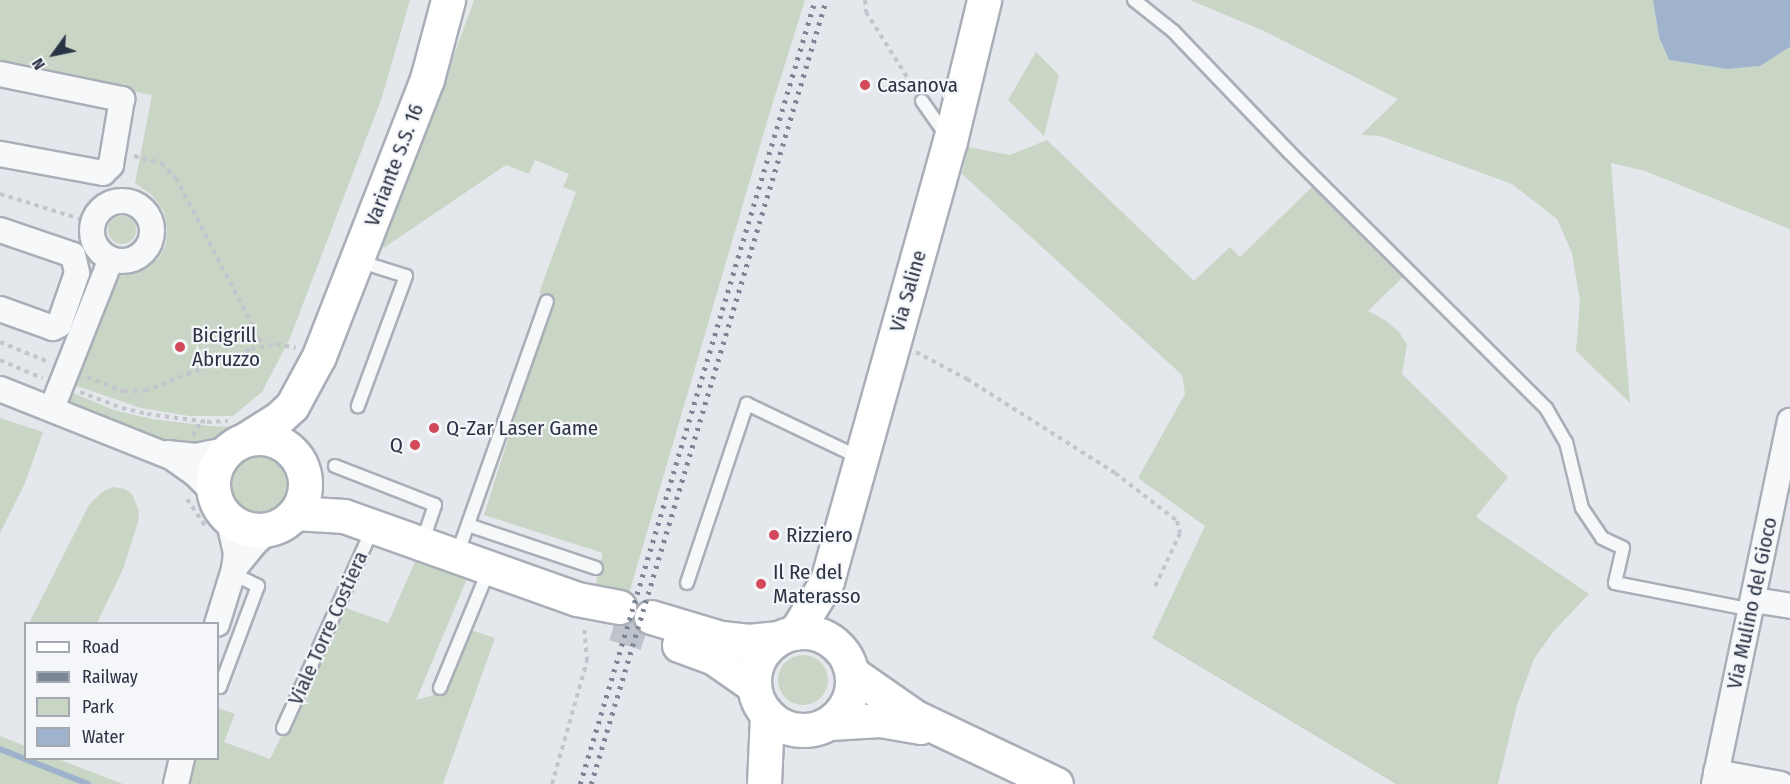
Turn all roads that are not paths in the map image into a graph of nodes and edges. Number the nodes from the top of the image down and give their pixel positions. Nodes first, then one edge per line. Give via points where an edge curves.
1 (448, 0) edge
2 (984, 0) edge
3 (1134, 0) edge
4 (0, 74) edge
5 (922, 101) road end
6 (950, 141) junction
7 (0, 154) edge
8 (0, 230) edge
9 (111, 259) junction
10 (358, 261) junction
11 (547, 301) dead end
12 (0, 309) edge
13 (331, 327) junction
14 (0, 389) edge
15 (358, 406) dead end
16 (52, 408) junction
17 (1790, 421) edge
18 (236, 436) junction
19 (1787, 447) edge
20 (159, 452) junction
21 (861, 458) junction
22 (335, 466) dead end
23 (304, 474) junction
24 (209, 510) junction
25 (283, 521) junction
26 (359, 522) junction
27 (468, 525) junction
28 (422, 544) junction
29 (457, 556) junction
30 (489, 568) junction
31 (596, 568) dead end
32 (234, 572) junction
33 (827, 581) junction
34 (687, 583) dead end
35 (1753, 605) junction
36 (1790, 606) edge
37 (617, 616) tunnel mouth
38 (218, 622) edge
39 (787, 635) junction
40 (846, 661) junction
41 (219, 686) edge
42 (440, 688) dead end
43 (761, 700) junction
44 (821, 726) junction
45 (283, 728) dead end
46 (947, 735) junction
47 (182, 760) edge
48 (1715, 778) edge
49 (176, 784) edge
50 (764, 784) edge
51 (774, 784) edge
52 (1056, 784) edge
53 (1781, 784) edge

1 - 10 street, Variante S.S. 16 via 427,79
2 - 6 street, Via Saline
3 - 35 lane via 1173,32 1546,408 1566,442 1582,508 1602,538 1623,548 1615,583
4 - 7 street via 122,99 111,165 104,173
5 - 6 lane
6 - 21 street, Via Saline
8 - 12 street via 73,255 77,273 59,326 53,328
9 - 9 street via 131,260 147,250 152,241 152,222 140,206 122,200 103,207 93,223 95,245
9 - 16 street
10 - 13 street, Variante S.S. 16
10 - 15 lane via 406,276
11 - 27 lane
13 - 18 street, Variante S.S. 16 via 292,406 278,419
13 - 23 street, Variante S.S. 16 via 303,430
14 - 16 street
16 - 20 street
17 - 19 street, Via Mulino del Gioco
18 - 20 street via 196,456
18 - 23 street via 281,444 297,457
18 - 24 street via 215,469
19 - 35 street, Via Mulino del Gioco
20 - 24 street via 194,473
21 - 33 street, Via Saline
21 - 34 lane via 747,404
22 - 28 lane via 435,504
23 - 25 street via 304,496
23 - 26 street, Viale Torre Costiera via 318,497
24 - 25 street via 255,530
24 - 32 street via 236,553
25 - 26 street, Viale Torre Costiera
25 - 32 street via 255,543
26 - 28 street, Viale Torre Costiera
26 - 45 lane, Viale Torre Costiera
27 - 29 lane
27 - 31 lane
28 - 29 street, Viale Torre Costiera
29 - 30 street, Viale Torre Costiera
30 - 37 street, Viale Torre Costiera
30 - 42 lane
32 - 38 street
32 - 41 lane via 258,586
33 - 39 street, Via Saline
33 - 40 street, Via Saline
35 - 36 street
35 - 48 street, Via Mulino del Gioco
39 - 40 street via 820,635
39 - 43 street via 768,647 760,658
39 - 43 street via 749,641 648,626 714,658
40 - 44 street via 849,701
40 - 46 street via 901,709
43 - 44 street via 780,724 795,730
43 - 50 street
44 - 46 street via 880,720
44 - 51 street via 794,750
46 - 52 street
47 - 49 street
48 - 53 street

